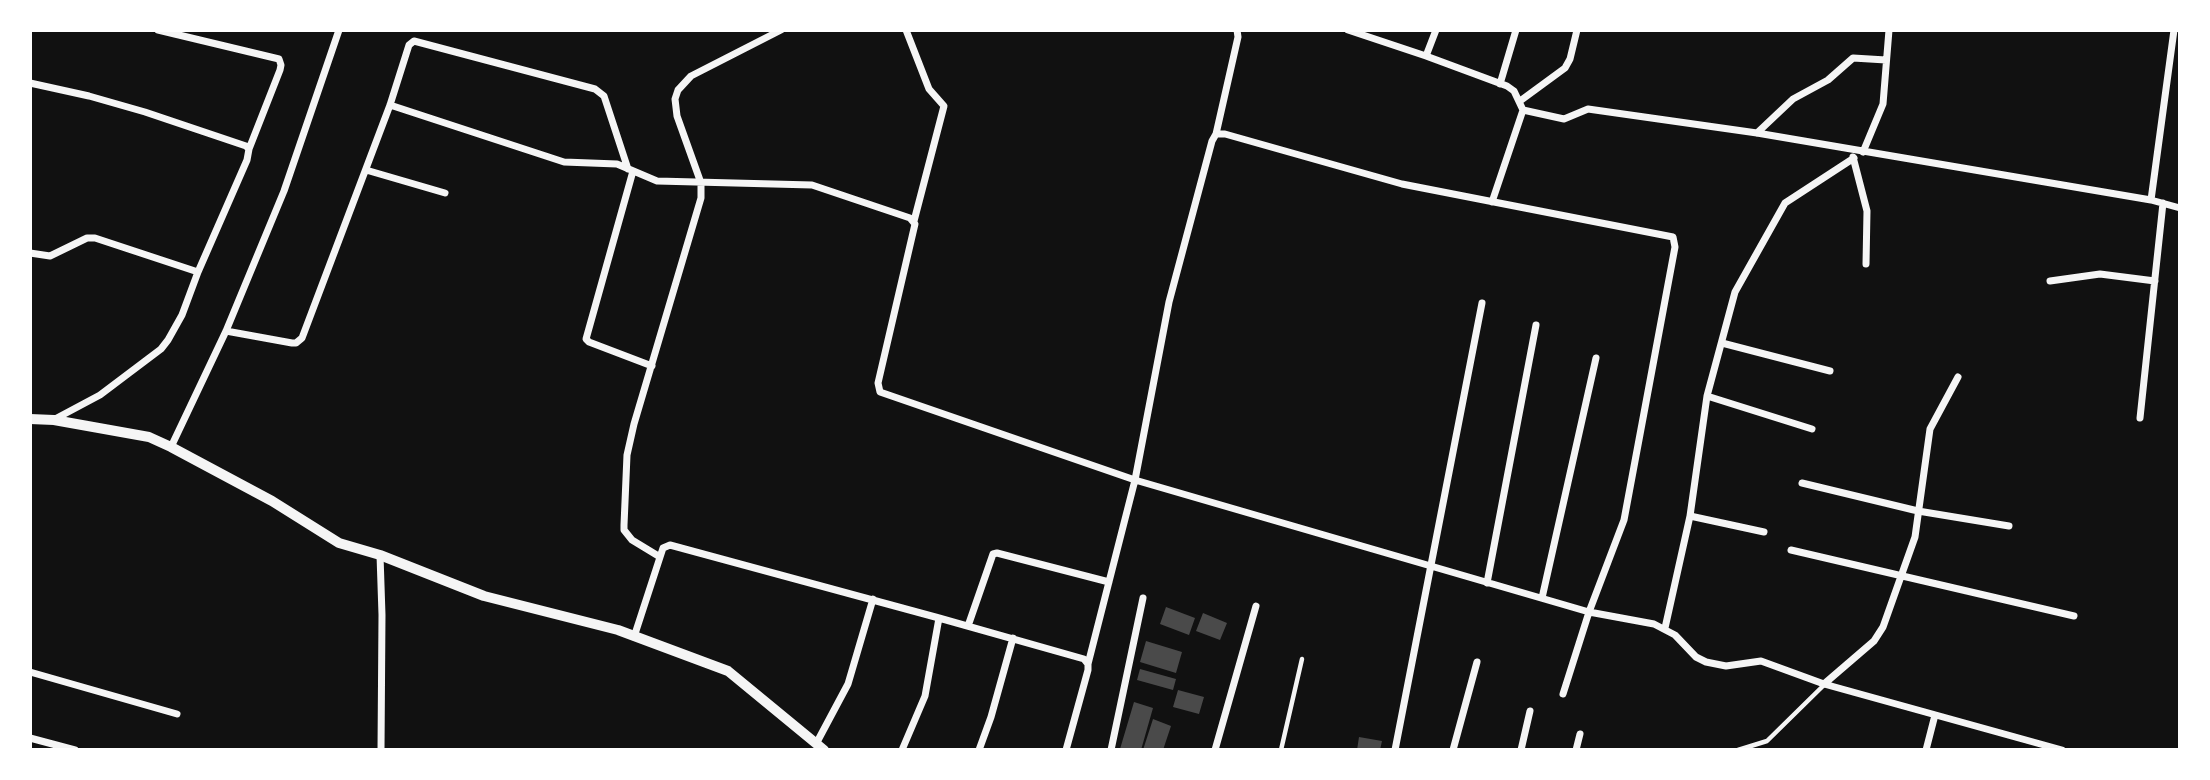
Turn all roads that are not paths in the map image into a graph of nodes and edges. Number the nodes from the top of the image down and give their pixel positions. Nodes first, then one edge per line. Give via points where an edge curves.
1 (158, 30) edge
2 (339, 30) edge
3 (781, 30) edge
4 (906, 30) edge
5 (1237, 30) edge
6 (1348, 30) edge
7 (1436, 30) edge
8 (1516, 30) edge
9 (1577, 30) edge
10 (1889, 30) edge
11 (2174, 30) edge
12 (1426, 56) junction
13 (1886, 60) junction
14 (30, 83) edge
15 (1500, 83) junction
16 (1520, 101) junction
17 (390, 106) junction
18 (1523, 110) junction
19 (1757, 133) junction
20 (1216, 134) junction
21 (248, 149) junction
22 (1851, 149) junction
23 (1863, 152) junction
24 (1854, 158) junction
25 (366, 170) junction
26 (630, 170) junction
27 (701, 183) junction
28 (445, 193) dead end
29 (2151, 200) junction
30 (1492, 202) junction
31 (2163, 203) junction
32 (2180, 208) edge
33 (914, 221) junction
34 (30, 253) edge
35 (1866, 264) dead end
36 (198, 272) junction
37 (2050, 281) dead end
38 (2155, 281) junction
39 (1482, 303) dead end
40 (1536, 325) dead end
41 (226, 331) junction
42 (1722, 342) junction
43 (1596, 358) dead end
44 (652, 366) junction
45 (1830, 371) dead end
46 (1958, 377) dead end
47 (1707, 396) junction
48 (2140, 418) dead end
49 (30, 419) edge
50 (54, 420) junction
51 (1812, 429) dead end
52 (171, 447) junction
53 (1135, 480) junction
54 (1802, 483) dead end
55 (1918, 511) junction
56 (1690, 516) junction
57 (2009, 526) dead end
58 (1764, 532) dead end
59 (1791, 550) dead end
60 (380, 555) junction
61 (660, 557) junction
62 (1432, 567) junction
63 (1901, 576) junction
64 (1109, 582) junction
65 (1487, 583) junction
66 (1143, 598) dead end
67 (1542, 598) junction
68 (873, 599) junction
69 (1256, 606) dead end
70 (1589, 612) junction
71 (2074, 616) dead end
72 (939, 618) junction
73 (968, 626) junction
74 (1665, 628) junction
75 (634, 636) junction
76 (1013, 638) junction
77 (1302, 659) dead end
78 (1477, 662) dead end
79 (1088, 664) junction
80 (30, 671) edge
81 (1824, 684) junction
82 (1563, 694) dead end
83 (1530, 711) dead end
84 (177, 714) dead end
85 (1935, 715) junction
86 (1580, 734) dead end
87 (30, 738) edge
88 (820, 747) edge
89 (75, 750) edge
90 (382, 750) edge
91 (902, 750) edge
92 (979, 750) edge
93 (1066, 750) edge
94 (1111, 750) edge
95 (1215, 750) edge
96 (1281, 750) edge
97 (1395, 750) edge
98 (1453, 750) edge
99 (1521, 750) edge
100 (1576, 750) edge
101 (1738, 750) edge
102 (1926, 750) edge
103 (2062, 750) edge

1 - 21 street via 279,59 281,70
2 - 41 street via 284,191
3 - 27 street via 691,76 678,90 677,116
4 - 33 street via 929,89 944,106
5 - 20 street
6 - 12 street
7 - 12 street
8 - 15 street
9 - 16 street via 1565,68
10 - 13 street
11 - 29 street
12 - 15 street
13 - 19 street via 1853,58 1828,80 1793,99
13 - 23 street via 1882,108
14 - 21 street via 89,96
15 - 16 street
16 - 18 street
17 - 25 street
17 - 26 street via 564,162 610,163
17 - 26 street via 414,41 591,88 604,96
18 - 19 street via 1566,118 1588,109
18 - 30 street
19 - 22 street
20 - 30 street via 1402,184
20 - 53 street via 1169,302
21 - 36 street
22 - 23 street
22 - 24 street
23 - 29 street
24 - 35 street via 1867,211
24 - 42 street via 1781,208 1738,284
25 - 28 street
25 - 41 street via 300,341
26 - 27 street via 657,181
26 - 44 street via 586,339
27 - 33 street via 812,185
27 - 44 street via 700,203
29 - 31 street
30 - 70 street via 1670,235 1675,242 1624,520
31 - 32 street
31 - 38 street
33 - 53 street via 878,383 880,392
34 - 36 street via 50,256 95,238
36 - 50 street via 182,315 161,349 100,395
37 - 38 street via 2100,274
38 - 48 street
39 - 62 street
40 - 65 street
41 - 52 street
42 - 45 street
42 - 47 street
43 - 67 street
44 - 61 street via 627,455 624,530
46 - 55 street via 1930,429
47 - 51 street
47 - 56 street
49 - 50 street
50 - 52 street via 149,437
52 - 60 street via 340,543
53 - 62 street
53 - 64 street
54 - 55 street
55 - 57 street
55 - 63 street via 1915,537
56 - 58 street
56 - 74 street
59 - 63 street
60 - 75 street via 484,596
60 - 90 street
61 - 68 street via 670,545
61 - 75 street
62 - 65 street
62 - 97 street
63 - 71 street
63 - 81 street via 1880,634
64 - 73 street via 997,552
64 - 79 street
65 - 67 street
66 - 94 street
67 - 70 street
68 - 72 street
68 - 88 street via 848,684
69 - 95 street
70 - 74 street
70 - 82 street
72 - 73 street
72 - 91 street via 925,696
73 - 76 street
74 - 81 street via 1706,662 1727,666 1761,661
75 - 88 street via 728,671
76 - 79 street
76 - 92 street
77 - 96 lane
78 - 98 street
79 - 93 street
80 - 84 street
81 - 85 street
81 - 101 lane via 1767,741
83 - 99 street
85 - 102 street
85 - 103 street
86 - 100 street
87 - 89 street

